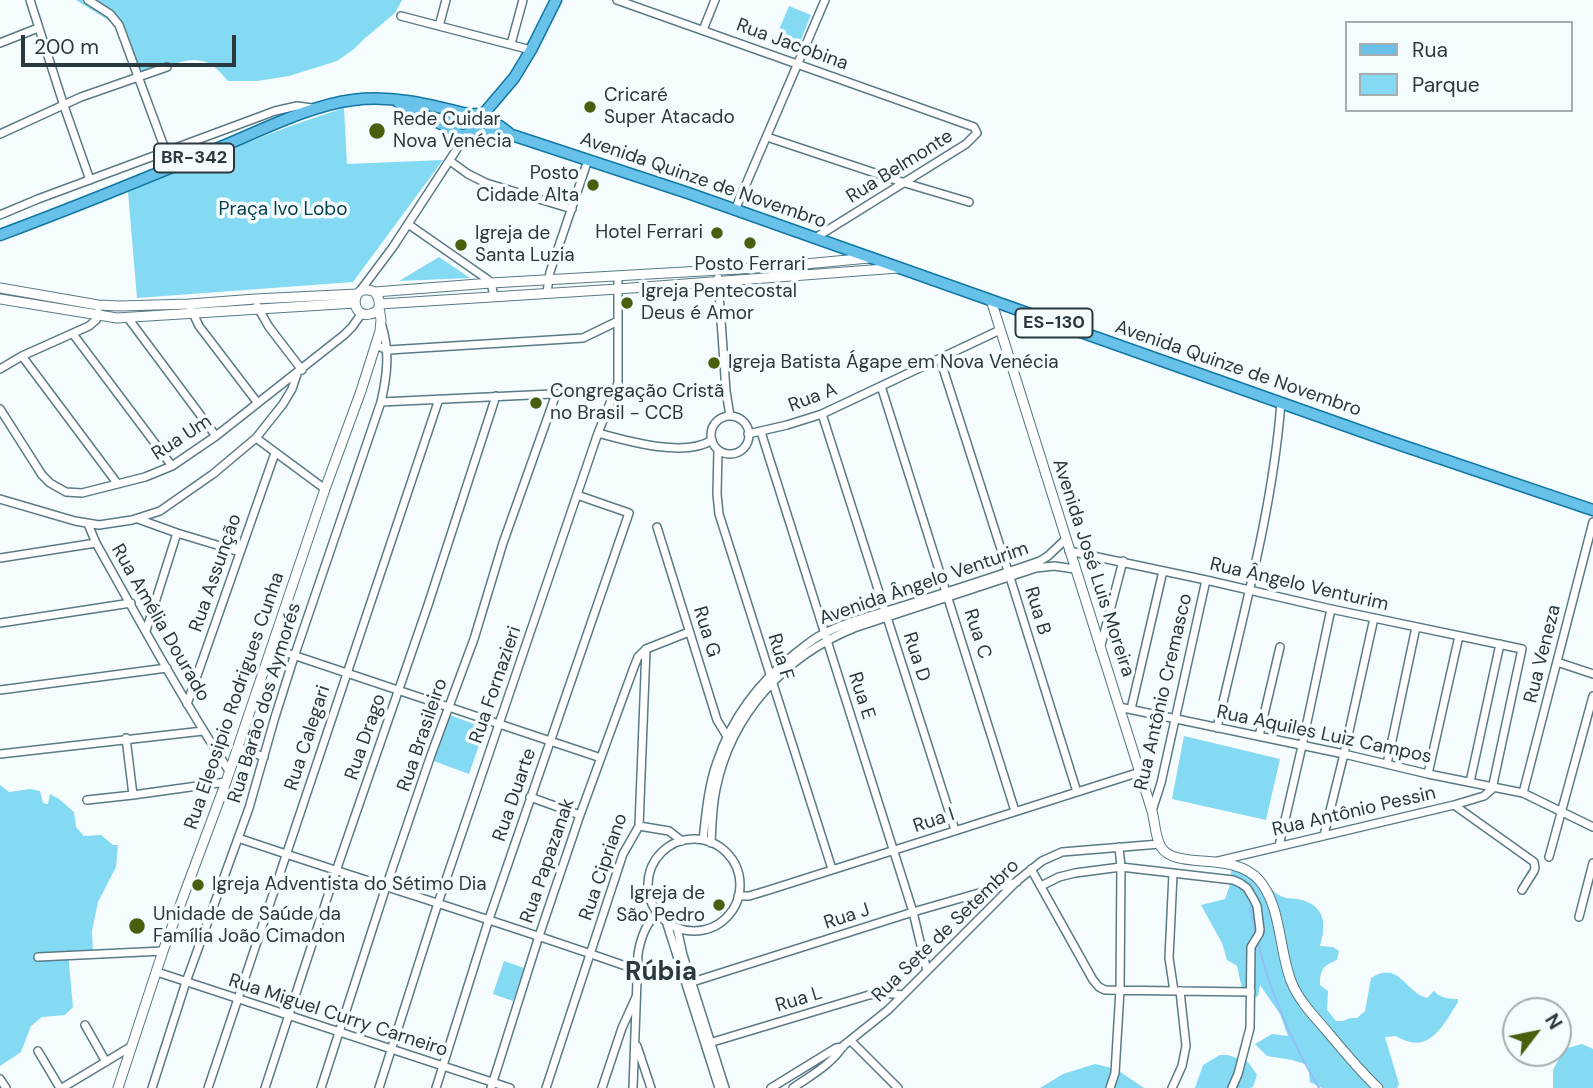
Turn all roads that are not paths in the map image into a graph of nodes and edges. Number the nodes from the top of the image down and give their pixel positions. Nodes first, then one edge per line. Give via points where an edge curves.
1 (88, 0) edge
2 (446, 0) edge
3 (523, 0) edge
4 (556, 0) edge
5 (617, 0) edge
6 (715, 0) edge
7 (825, 0) edge
8 (30, 2) edge
9 (401, 16) dead end
10 (439, 26) junction
11 (38, 28) junction
12 (703, 30) junction
13 (0, 43) edge
14 (511, 44) junction
15 (531, 50) junction
16 (798, 64) junction
17 (167, 67) dead end
18 (138, 78) junction
19 (393, 99) junction
20 (496, 100) junction
21 (64, 106) junction
22 (315, 109) junction
23 (957, 120) joint
24 (467, 123) junction
25 (0, 134) edge
26 (512, 134) junction
27 (767, 137) junction
28 (166, 152) junction
29 (587, 160) junction
30 (450, 161) junction
31 (90, 180) junction
32 (905, 183) junction
33 (969, 202) dead end
34 (572, 209) junction
35 (735, 210) junction
36 (0, 215) edge
37 (408, 224) junction
38 (0, 235) edge
39 (815, 238) junction
40 (869, 258) junction
41 (898, 268) junction
42 (718, 271) junction
43 (376, 272) junction
44 (618, 276) junction
45 (548, 280) junction
46 (718, 281) junction
47 (491, 283) junction
48 (0, 288) edge
49 (618, 289) junction
50 (374, 291) junction
51 (547, 292) junction
52 (357, 296) junction
53 (494, 296) junction
54 (0, 299) edge
55 (255, 299) junction
56 (991, 300) junction
57 (98, 304) junction
58 (379, 305) junction
59 (191, 309) junction
60 (258, 309) junction
61 (365, 314) junction
62 (98, 316) junction
63 (128, 318) junction
64 (618, 321) junction
65 (381, 324) junction
66 (1000, 330) junction
67 (73, 334) junction
68 (375, 345) junction
69 (387, 349) junction
70 (22, 356) junction
71 (940, 359) junction
72 (0, 369) edge
73 (299, 371) junction
74 (280, 385) junction
75 (881, 386) junction
76 (616, 391) junction
77 (289, 394) junction
78 (556, 394) junction
79 (496, 396) junction
80 (439, 398) junction
81 (257, 402) junction
82 (381, 402) junction
83 (1281, 402) junction
84 (0, 409) edge
85 (822, 414) junction
86 (730, 416) junction
87 (761, 432) junction
88 (598, 433) junction
89 (748, 434) junction
90 (216, 436) junction
91 (256, 438) junction
92 (712, 440) junction
93 (718, 450) junction
94 (275, 453) junction
95 (172, 466) junction
96 (117, 483) junction
97 (325, 489) junction
98 (577, 495) junction
99 (0, 499) edge
100 (1591, 506) edge
101 (138, 519) junction
102 (1593, 522) edge
103 (88, 524) junction
104 (657, 527) dead end
105 (177, 533) junction
106 (1066, 539) junction
107 (96, 543) junction
108 (1069, 551) junction
109 (240, 552) junction
110 (0, 558) edge
111 (1123, 561) junction
112 (1075, 569) junction
113 (1163, 570) junction
114 (1009, 574) junction
115 (1206, 580) junction
116 (1249, 590) junction
117 (947, 595) junction
118 (131, 603) junction
119 (1331, 609) junction
120 (886, 614) junction
121 (1374, 618) junction
122 (0, 623) edge
123 (1416, 627) junction
124 (146, 631) junction
125 (689, 632) junction
126 (826, 636) junction
127 (1459, 636) junction
128 (1500, 644) junction
129 (1280, 647) dead end
130 (272, 648) junction
131 (646, 649) junction
132 (1100, 649) junction
133 (294, 657) junction
134 (1557, 662) junction
135 (167, 668) junction
136 (346, 674) junction
137 (1593, 674) edge
138 (771, 679) junction
139 (0, 690) edge
140 (399, 690) junction
141 (1593, 696) edge
142 (187, 704) junction
143 (449, 706) junction
144 (1119, 707) junction
145 (1131, 709) junction
146 (1174, 719) junction
147 (499, 724) junction
148 (1217, 728) junction
149 (203, 731) junction
150 (1259, 736) junction
151 (126, 738) junction
152 (729, 740) junction
153 (550, 741) junction
154 (1303, 746) junction
155 (237, 747) junction
156 (0, 754) edge
157 (1344, 754) junction
158 (264, 757) junction
159 (601, 758) junction
160 (1387, 764) junction
161 (229, 771) junction
162 (1140, 772) junction
163 (1427, 774) junction
164 (226, 782) junction
165 (1470, 782) junction
166 (1493, 786) junction
167 (1077, 792) junction
168 (1523, 793) junction
169 (133, 795) junction
170 (530, 797) junction
171 (87, 800) dead end
172 (1454, 805) junction
173 (1015, 811) junction
174 (1152, 811) junction
175 (1562, 812) junction
176 (580, 815) junction
177 (639, 826) junction
178 (1593, 827) edge
179 (955, 830) junction
180 (1324, 835) junction
181 (238, 838) junction
182 (682, 841) junction
183 (707, 841) junction
184 (1161, 846) junction
185 (1279, 846) junction
186 (1119, 847) junction
187 (893, 851) junction
188 (286, 854) junction
189 (1549, 857) dead end
190 (1218, 861) junction
191 (1593, 863) edge
192 (1121, 867) junction
193 (832, 869) junction
194 (1031, 869) junction
195 (337, 871) junction
196 (1173, 874) junction
197 (1017, 881) junction
198 (1041, 886) junction
199 (386, 887) junction
200 (1522, 890) dead end
201 (738, 896) junction
202 (438, 903) junction
203 (657, 912) junction
204 (913, 912) junction
205 (1579, 917) dead end
206 (489, 919) junction
207 (666, 921) junction
208 (677, 928) junction
209 (539, 936) junction
210 (163, 951) junction
211 (591, 953) junction
212 (38, 957) dead end
213 (638, 970) junction
214 (927, 971) junction
215 (157, 972) junction
216 (186, 982) junction
217 (689, 983) junction
218 (1120, 990) junction
219 (1177, 991) junction
220 (1251, 992) junction
221 (638, 993) junction
222 (903, 995) junction
223 (237, 1000) junction
224 (289, 1016) junction
225 (85, 1025) dead end
226 (340, 1032) junction
227 (851, 1041) junction
228 (636, 1042) junction
229 (708, 1044) junction
230 (132, 1046) junction
231 (843, 1046) junction
232 (391, 1049) junction
233 (38, 1051) dead end
234 (106, 1062) junction
235 (443, 1067) junction
236 (0, 1079) edge
237 (492, 1085) edge
238 (6, 1088) edge
239 (61, 1088) edge
240 (118, 1088) edge
241 (152, 1088) edge
242 (208, 1088) edge
243 (265, 1088) edge
244 (321, 1088) edge
245 (379, 1088) edge
246 (436, 1088) edge
247 (510, 1088) edge
248 (546, 1088) edge
249 (602, 1088) edge
250 (633, 1088) edge
251 (651, 1088) edge
252 (719, 1088) edge
253 (725, 1088) edge
254 (771, 1088) edge
255 (793, 1088) edge
256 (898, 1088) edge
257 (1111, 1088) edge
258 (1172, 1088) edge
259 (1232, 1088) edge
260 (1378, 1088) edge

1 - 18 street via 119,24
2 - 10 street
3 - 14 street
4 - 15 main road
5 - 12 street, Rua Jacobina
6 - 12 street
7 - 16 street
8 - 11 street
9 - 10 street
10 - 14 street
11 - 13 street
11 - 21 street
12 - 16 street, Rua Jacobina
14 - 15 street
15 - 20 main road
16 - 23 street, Rua Jacobina
16 - 27 street
17 - 18 street
18 - 21 street
18 - 28 street
19 - 22 main road, BR-342 via 350,100
19 - 24 main road, BR-342
19 - 24 main road, BR-342 via 424,104
20 - 24 main road
20 - 26 main road via 500,119
21 - 25 street
21 - 31 street
22 - 28 street via 297,106 275,111
22 - 38 main road, BR-342
23 - 32 street, Rua Belmonte via 974,127 976,136
24 - 26 main road, ES-130
24 - 30 street
26 - 29 main road, Avenida Quinze de Novembro / ES-130
27 - 32 street
27 - 35 street
28 - 31 street
29 - 34 street
29 - 35 main road, Avenida Quinze de Novembro / ES-130
30 - 34 street via 486,183
30 - 37 street
31 - 36 street
32 - 33 street
32 - 39 street, Rua Belmonte
34 - 45 street
35 - 39 main road, Avenida Quinze de Novembro / ES-130
37 - 43 street
37 - 47 street
39 - 40 main road, Avenida Quinze de Novembro / ES-130
40 - 41 main road, Avenida Quinze de Novembro / ES-130
40 - 42 street
41 - 46 street
41 - 56 main road, Avenida Quinze de Novembro / ES-130
42 - 44 street
42 - 46 street
43 - 50 street
43 - 52 street
44 - 45 street
44 - 49 street, Rua Fornazieri
45 - 47 street
45 - 51 street
46 - 49 street
46 - 86 street
47 - 50 street
47 - 53 street
48 - 57 street
49 - 51 street
49 - 64 street, Rua Fornazieri
50 - 52 street via 368,289
50 - 58 street
51 - 53 street
52 - 55 street
52 - 60 street
52 - 61 street via 358,310
53 - 58 street
54 - 62 street
55 - 59 street
55 - 60 street
56 - 66 street, Avenida José Luis Moreira
56 - 83 main road, Avenida Quinze de Novembro / ES-130
57 - 59 street
57 - 62 street
58 - 61 street
58 - 65 street
59 - 60 street
59 - 63 street
59 - 81 street
60 - 73 street
61 - 65 street
61 - 73 street, Rua Um
62 - 63 street
62 - 67 street
63 - 90 street
64 - 69 street via 583,338
64 - 76 street, Rua Fornazieri
65 - 68 street, Rua Eleosipio Rodrigues Cunha
65 - 69 street, Rua Barão dos Aymorés
66 - 71 street, Rua A
66 - 106 street, Avenida José Luis Moreira
67 - 70 street
67 - 95 street
68 - 69 street
68 - 97 street, Rua Eleosipio Rodrigues Cunha
69 - 82 street, Rua Barão dos Aymorés
70 - 72 street
70 - 96 street
71 - 75 street, Rua A
71 - 114 street, Rua B
73 - 74 street, Rua Um
73 - 77 street
74 - 77 street
74 - 81 street, Rua Um
75 - 85 street, Rua A
75 - 117 street, Rua C
76 - 78 street
76 - 88 street, Rua Fornazieri
77 - 91 street
78 - 79 street
78 - 143 street, Rua Brasileiro
79 - 80 street
79 - 140 street, Rua Drago
80 - 82 street
80 - 136 street, Rua Calegari
81 - 90 street, Rua Um
82 - 133 street, Rua Barão dos Aymorés
83 - 100 main road, Avenida Quinze de Novembro / ES-130
83 - 116 street
84 - 96 street, Rua Um via 50,483 66,492 82,493
85 - 87 street, Rua A
85 - 120 street, Rua D
86 - 89 street via 740,419
86 - 92 street via 713,427
87 - 89 street, Rua A
87 - 126 street, Rua E
88 - 92 street via 656,446 691,447
88 - 98 street, Rua Fornazieri
89 - 93 street via 745,446 736,453
90 - 95 street, Rua Um
91 - 94 street
91 - 101 street via 182,496
92 - 93 street
93 - 138 street, Rua F via 719,514
94 - 97 street
94 - 109 street, Rua Assunção
95 - 96 street, Rua Um
97 - 130 street, Rua Eleosipio Rodrigues Cunha
98 - 147 street, Rua Fornazieri
98 - 153 street, Rua Duarte via 629,513
99 - 103 street
101 - 103 street
101 - 105 street
102 - 134 street, Rua Veneza
103 - 107 street, Rua Amélia Dourado
104 - 125 street, Rua G
105 - 109 street
105 - 124 street
106 - 108 street, Avenida José Luis Moreira
106 - 114 street, Avenida Ângelo Venturim via 1040,561
107 - 110 street
107 - 118 street, Rua Amélia Dourado
108 - 111 street, Rua Ângelo Venturim
108 - 112 street, Avenida José Luis Moreira
109 - 142 street, Rua Assunção
111 - 113 street, Rua Ângelo Venturim
111 - 132 street
112 - 114 street, Avenida Ângelo Venturim via 1044,567
112 - 132 street, Avenida José Luis Moreira
113 - 115 street, Rua Ângelo Venturim
113 - 145 street
114 - 117 street, Avenida Ângelo Venturim
114 - 167 street, Rua B
115 - 116 street, Rua Ângelo Venturim
115 - 146 street, Rua Antônio Cremasco
116 - 119 street, Rua Ângelo Venturim
116 - 148 street
117 - 120 street, Avenida Ângelo Venturim
117 - 173 street, Rua C
118 - 122 street
118 - 124 street, Rua Amélia Dourado
119 - 121 street, Rua Ângelo Venturim
119 - 154 street
120 - 126 street, Avenida Ângelo Venturim
120 - 179 street, Rua D
121 - 123 street, Rua Ângelo Venturim
121 - 157 street
123 - 127 street, Rua Ângelo Venturim
123 - 160 street
124 - 135 street, Rua Amélia Dourado
125 - 131 street
125 - 152 street, Rua G via 717,720
126 - 138 street, Avenida Ângelo Venturim via 802,648
126 - 187 street, Rua E
127 - 128 street, Rua Ângelo Venturim
127 - 163 street
128 - 165 street
128 - 166 street, Rua Ângelo Venturim via 1522,649
129 - 150 street
130 - 133 street
130 - 155 street, Rua Eleosipio Rodrigues Cunha
131 - 159 street, Rua Papazanak via 638,657
131 - 177 street, Rua Cipriano
132 - 144 street, Avenida José Luis Moreira
133 - 136 street
133 - 158 street, Rua Barão dos Aymorés
134 - 137 street
134 - 168 street, Rua Veneza
135 - 139 street
135 - 142 street, Rua Amélia Dourado
136 - 140 street
136 - 188 street, Rua Calegari
138 - 152 street, Avenida Ângelo Venturim via 744,707
138 - 193 street, Rua F
140 - 143 street
140 - 195 street, Rua Drago
141 - 175 street
142 - 149 street, Rua Amélia Dourado
143 - 147 street
143 - 199 street, Rua Brasileiro
144 - 145 street, Rua Aquiles Luiz Campos
144 - 162 street, Avenida José Luis Moreira
145 - 146 street, Rua Aquiles Luiz Campos
146 - 148 street, Rua Aquiles Luiz Campos
146 - 174 street, Rua Antônio Cremasco
147 - 153 street
147 - 202 street, Rua Fornazieri
148 - 150 street, Rua Aquiles Luiz Campos
149 - 151 street
149 - 161 street, Rua Amélia Dourado
150 - 154 street, Rua Aquiles Luiz Campos
151 - 156 street
151 - 169 street
152 - 183 street, Avenida Ângelo Venturim via 710,785
153 - 159 street
153 - 170 street, Rua Duarte
154 - 157 street, Rua Aquiles Luiz Campos
154 - 185 street
155 - 158 street
155 - 161 street, Rua Eleosipio Rodrigues Cunha
157 - 160 street, Rua Aquiles Luiz Campos
157 - 180 street
158 - 181 street, Rua Barão dos Aymorés
159 - 176 street, Rua Papazanak
160 - 163 street, Rua Aquiles Luiz Campos
161 - 164 street, Rua Eleosipio Rodrigues Cunha
162 - 167 street, Rua I
162 - 174 street, Avenida José Luis Moreira
163 - 165 street, Rua Aquiles Luiz Campos
164 - 169 street
164 - 210 street, Rua Eleosipio Rodrigues Cunha
165 - 166 street, Rua Aquiles Luiz Campos
166 - 168 street, Rua Aquiles Luiz Campos
166 - 172 street, Rua Antônio Pessin via 1484,796
167 - 173 street, Rua I
168 - 175 street, Rua Aquiles Luiz Campos
169 - 171 street
170 - 176 street
170 - 206 street, Rua Duarte
172 - 180 street, Rua Antônio Pessin
172 - 200 street via 1534,862 1534,871
173 - 179 street, Rua I
174 - 184 street, Avenida José Luis Moreira
175 - 178 street, Rua Aquiles Luiz Campos
175 - 189 street
176 - 209 street, Rua Papazanak
177 - 182 street via 669,831
177 - 211 street, Rua Cipriano via 623,854
179 - 187 street, Rua I
180 - 185 street, Rua Antônio Pessin
181 - 188 street
181 - 216 street, Rua Barão dos Aymorés
182 - 183 street
182 - 203 street via 659,855 652,866 648,890
183 - 201 street via 731,859 740,882
184 - 186 street, Rua Sete de Setembro
184 - 190 street via 1181,859
185 - 190 street, Rua Antônio Pessin
186 - 192 street
186 - 194 street, Rua Sete de Setembro via 1062,852
187 - 193 street, Rua I
187 - 204 street, Rua E
188 - 195 street
188 - 223 street, Rua Calegari
190 - 260 street via 1258,879 1272,907 1297,993
191 - 205 street
192 - 196 street
192 - 198 street via 1075,873
192 - 218 street
193 - 201 street, Rua I
194 - 197 street, Rua Sete de Setembro
194 - 198 street
195 - 199 street
195 - 224 street, Rua Drago
196 - 219 street via 1169,958
196 - 220 street via 1233,880 1247,888 1260,930 1251,947
197 - 204 street, Rua J
197 - 214 street, Rua Sete de Setembro
198 - 218 street via 1093,980 1105,990
199 - 202 street
199 - 226 street, Rua Brasileiro
201 - 208 street via 716,926 690,931
202 - 206 street
202 - 232 street, Rua Fornazieri
203 - 207 street
203 - 213 street via 642,934
204 - 214 street, Rua E
204 - 217 street, Rua J
206 - 209 street
206 - 235 street, Rua Duarte
207 - 208 street
207 - 217 street
208 - 217 street
209 - 211 street
209 - 237 street, Rua Papazanak
210 - 212 street
210 - 215 street, Rua Eleosipio Rodrigues Cunha
211 - 213 street
211 - 248 street, Rua Cipriano
213 - 221 street
214 - 222 street, Rua Sete de Setembro
215 - 216 street, Rua Miguel Curry Carneiro
215 - 230 street, Rua Eleosipio Rodrigues Cunha
216 - 223 street, Rua Miguel Curry Carneiro
216 - 241 street, Rua Barão dos Aymorés
217 - 229 street
218 - 219 street
218 - 257 street
219 - 220 street
219 - 258 street via 1186,1046
220 - 259 street via 1250,1028
221 - 228 street
221 - 249 street
222 - 227 street, Rua Sete de Setembro
222 - 229 street, Rua L via 869,995
223 - 224 street, Rua Miguel Curry Carneiro
223 - 242 street, Rua Calegari
224 - 226 street, Rua Miguel Curry Carneiro
224 - 243 street, Rua Drago
225 - 234 street
226 - 232 street, Rua Miguel Curry Carneiro
226 - 244 street, Rua Brasileiro
227 - 231 street, Rua Sete de Setembro
227 - 256 street
228 - 250 street
228 - 251 street
229 - 252 street
229 - 253 street
230 - 234 street
230 - 240 street, Rua Eleosipio Rodrigues Cunha
231 - 254 street, Rua Sete de Setembro
231 - 255 street, Rua Sete de Setembro
232 - 235 street, Rua Miguel Curry Carneiro
232 - 245 street, Rua Fornazieri
233 - 239 street
234 - 239 street
235 - 237 street, Rua Miguel Curry Carneiro
235 - 246 street, Rua Duarte
236 - 238 street
237 - 247 street, Rua Miguel Curry Carneiro

